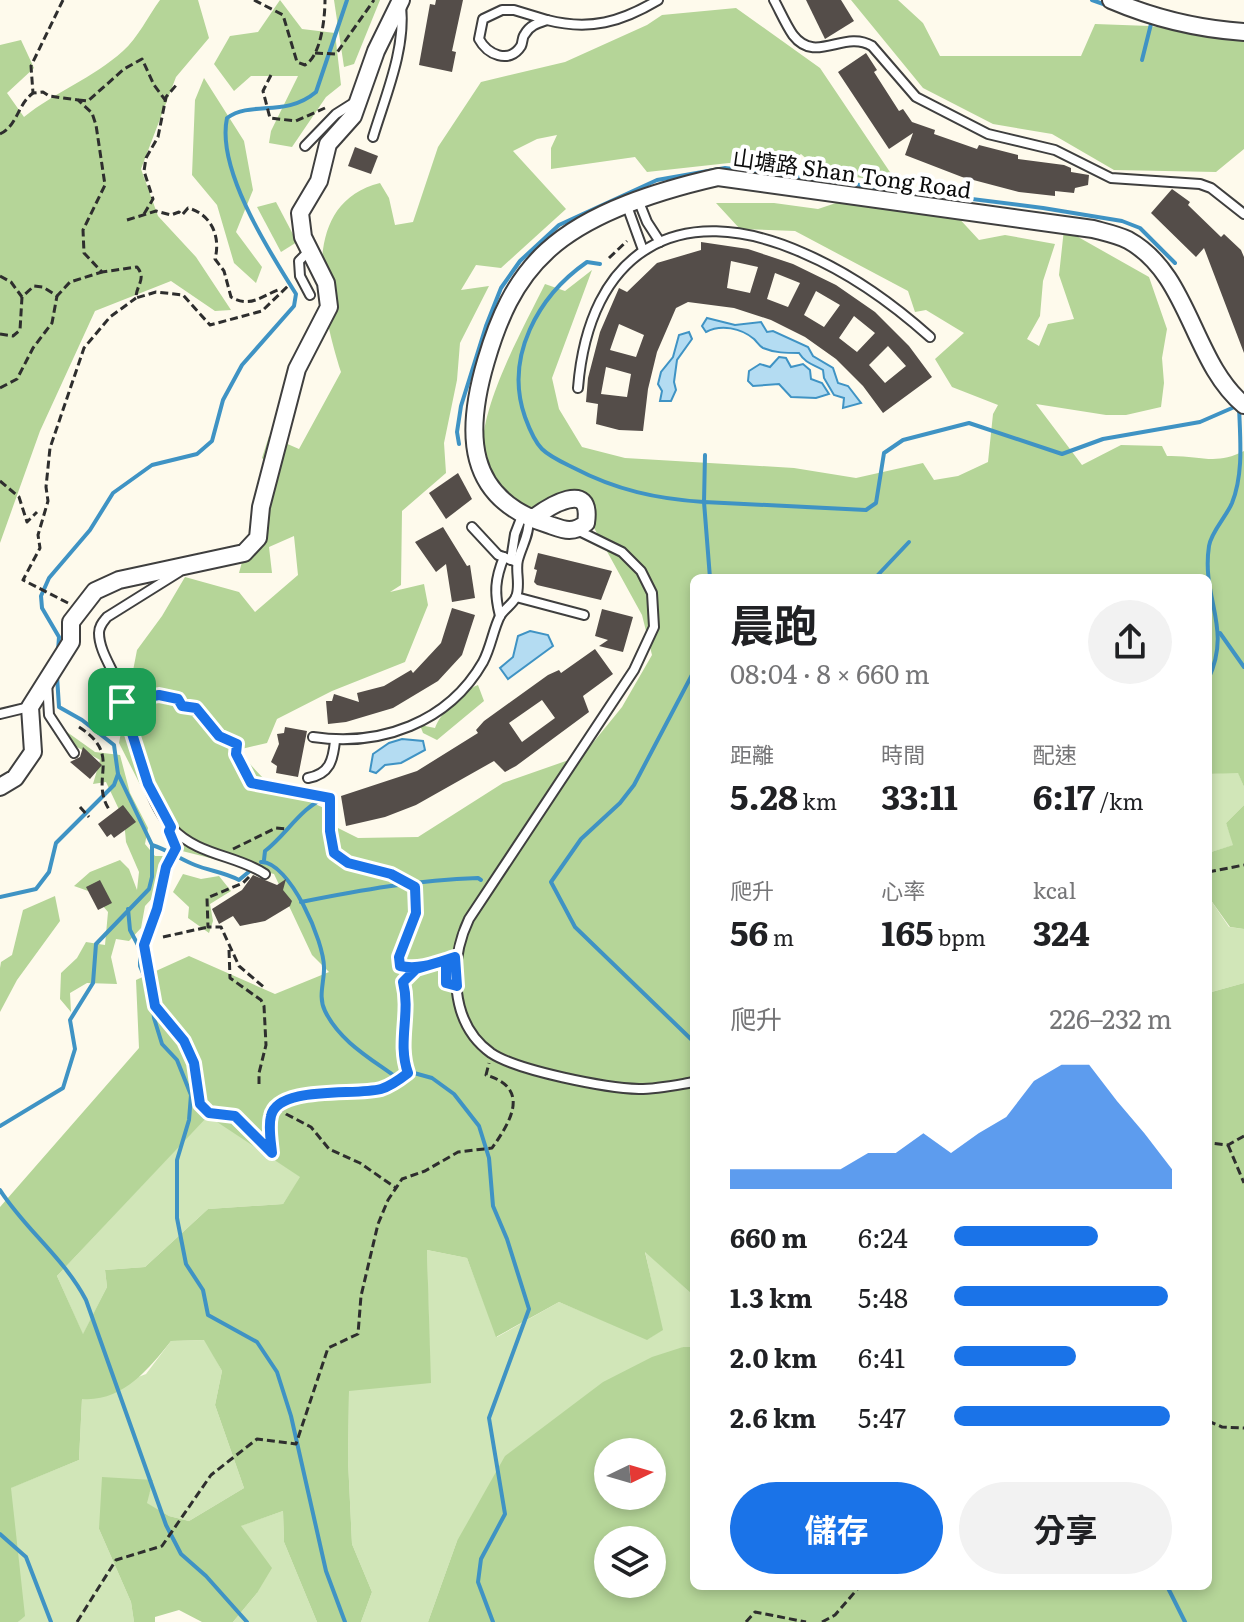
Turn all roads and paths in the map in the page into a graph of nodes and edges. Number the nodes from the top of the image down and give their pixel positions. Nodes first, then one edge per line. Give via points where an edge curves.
1 (63, 0) edge
2 (254, 0) edge
3 (325, 0) edge
4 (374, 0) edge
5 (658, 0) edge
6 (774, 0) edge
7 (1111, 0) edge
8 (400, 1) edge
9 (547, 20) junction
10 (1244, 32) edge
11 (315, 53) junction
12 (271, 75) dead end
13 (178, 83) dead end
14 (33, 93) junction
15 (360, 99) junction
16 (78, 100) junction
17 (166, 101) junction
18 (325, 108) dead end
19 (0, 134) edge
20 (373, 137) dead end
21 (305, 146) dead end
22 (633, 204) junction
23 (144, 214) junction
24 (1244, 214) edge
25 (127, 220) dead end
26 (627, 232) dead end
27 (660, 242) junction
28 (643, 250) junction
29 (309, 251) junction
30 (609, 258) dead end
31 (102, 272) junction
32 (0, 276) edge
33 (310, 295) dead end
34 (57, 296) junction
35 (22, 297) junction
36 (136, 298) junction
37 (0, 334) edge
38 (930, 337) dead end
39 (0, 388) edge
40 (578, 388) dead end
41 (1240, 401) edge
42 (0, 481) edge
43 (37, 512) dead end
44 (528, 518) junction
45 (472, 527) dead end
46 (577, 530) junction
47 (511, 560) junction
48 (185, 567) junction
49 (516, 597) junction
50 (67, 600) dead end
51 (584, 615) dead end
52 (500, 616) junction
53 (48, 674) junction
54 (122, 702) junction
55 (30, 707) junction
56 (0, 714) edge
57 (79, 727) dead end
58 (313, 737) dead end
59 (335, 741) junction
60 (74, 753) dead end
61 (308, 778) dead end
62 (0, 787) edge
63 (80, 807) dead end
64 (110, 811) dead end
65 (89, 817) dead end
66 (171, 827) junction
67 (288, 829) dead end
68 (220, 857) junction
69 (1244, 865) edge
70 (261, 871) joint
71 (1212, 871) edge
72 (208, 927) junction
73 (163, 937) dead end
74 (227, 943) junction
75 (448, 949) dead end
76 (451, 959) junction
77 (416, 969) junction
78 (457, 986) junction
79 (266, 989) dead end
80 (487, 1068) dead end
81 (690, 1083) edge
82 (259, 1084) dead end
83 (278, 1105) junction
84 (1244, 1136) edge
85 (1212, 1143) edge
86 (1228, 1145) junction
87 (1244, 1183) edge
88 (396, 1188) junction
89 (1212, 1423) edge
90 (1244, 1428) edge
91 (857, 1590) edge
92 (77, 1622) edge
93 (746, 1622) edge
94 (806, 1622) edge
95 (822, 1622) edge

1 - 14 path via 31,66
2 - 11 path via 283,15 297,62 305,65
3 - 11 path
4 - 11 path via 336,54
5 - 9 lane via 631,16 598,25
6 - 24 lane via 802,43 824,48 844,40 864,41 916,97 988,134 1055,150 1111,178 1200,184
7 - 10 street via 1193,26
8 - 15 street
8 - 20 lane via 400,41
9 - 9 lane via 514,10 491,12 479,28 479,39 484,48 502,56 520,46 534,24
12 - 18 path via 263,91 270,118 296,121
13 - 17 path
14 - 16 path
14 - 19 path via 15,122
15 - 21 lane via 336,114
15 - 29 street via 353,116 328,144 319,181 300,213
16 - 17 path via 88,101 142,59
16 - 31 path via 96,125 105,185 81,243
17 - 23 path via 158,137 146,158 144,171 153,199
22 - 27 lane
22 - 28 lane
22 - 41 street, 山塘路 Shan Tong Road via 718,177 1093,229 1128,240 1154,261 1175,290 1212,370
22 - 44 street, 山塘路 Shan Tong Road via 578,228 540,258 512,295 492,341 474,407 473,443 492,487 506,506
23 - 25 path
23 - 36 path via 182,215 188,208 209,219 218,247 215,259 231,297 238,301 261,301 281,291 262,311 210,325 183,295 156,292
26 - 30 path via 625,245
27 - 28 lane
27 - 38 lane via 685,235 742,235 801,251 869,289
28 - 40 lane via 612,278 597,303
29 - 33 lane via 299,261
29 - 48 street via 326,283 329,307 297,369 261,507 258,538 244,553
31 - 34 path via 70,282
31 - 36 path via 137,267 142,281
32 - 35 path
34 - 35 path via 34,286
34 - 39 path via 52,323 17,379
35 - 37 path via 20,330 13,336
36 - 50 path via 110,317 84,348 50,448 40,548 23,580
42 - 43 path via 19,497 27,522
44 - 46 street, 山塘路 Shan Tong Road
44 - 46 street via 554,502 576,499 587,515
44 - 47 lane via 515,534
45 - 47 lane
46 - 76 lane via 622,552 641,571 652,593 654,627 634,670 469,919
47 - 49 lane
47 - 52 lane via 495,578
48 - 53 street via 119,580 95,591 71,622 71,642
48 - 54 lane via 107,617 99,628
49 - 51 lane
49 - 52 lane
52 - 59 lane via 482,663 451,701 408,728
53 - 55 street
53 - 60 lane via 49,715
54 - 66 lane via 148,784
54 - 77 path via 159,695 178,699 182,706 196,708 219,736 237,744 236,754 251,783 330,798 334,853 415,887 416,913 399,957 400,966
55 - 56 lane
55 - 62 street via 33,752 15,778
57 - 64 path via 92,735 103,753 101,789
58 - 59 lane
59 - 61 lane via 328,769
63 - 65 path
66 - 68 lane
66 - 83 path via 176,848 144,945 155,1006 184,1041 194,1063 200,1104 209,1113 235,1116 272,1153 271,1114
67 - 68 path via 268,831
68 - 70 lane
69 - 71 path
70 - 72 path via 207,898
72 - 73 path
72 - 74 path via 221,927
74 - 79 path via 239,966
74 - 82 path via 230,978 264,1006 266,1045
75 - 76 path
76 - 77 path
76 - 78 lane
76 - 78 path via 446,983
77 - 83 path via 403,982 407,999 401,1055 408,1073 380,1089 293,1096
78 - 81 lane via 467,1026 492,1053 553,1074 639,1089
80 - 88 path via 486,1075 512,1091 515,1110 492,1148 458,1152 402,1179
83 - 88 path via 311,1127 329,1149
84 - 86 path
85 - 86 path
86 - 87 path
88 - 92 path via 371,1249 358,1334 328,1348 296,1444 257,1439 211,1475 162,1546 116,1560
89 - 90 path
91 - 95 path
93 - 94 path via 755,1612

